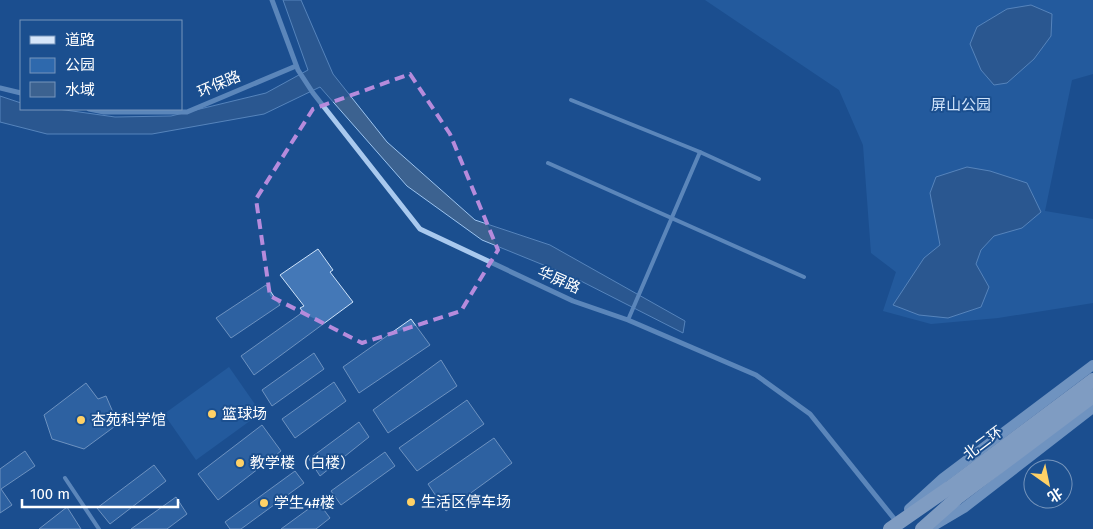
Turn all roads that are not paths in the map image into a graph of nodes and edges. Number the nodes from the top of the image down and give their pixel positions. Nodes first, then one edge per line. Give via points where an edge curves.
1 (272, 0) edge
2 (297, 68) junction
3 (0, 88) edge
4 (20, 93) edge
5 (571, 100) dead end
6 (94, 110) edge
7 (700, 152) junction
8 (548, 163) dead end
9 (759, 178) dead end
10 (672, 218) junction
11 (804, 277) dead end
12 (628, 320) junction
13 (1093, 365) edge
14 (1093, 380) edge
15 (1093, 396) edge
16 (1091, 410) edge
17 (65, 478) dead end
18 (953, 493) junction
19 (891, 526) edge
20 (99, 529) edge
21 (922, 529) edge
22 (929, 529) edge

1 - 2 street, 华屏路
2 - 6 street, 环保路 via 186,112
2 - 12 street, 华屏路 via 420,229 573,301
3 - 4 street
5 - 7 lane
7 - 9 lane
7 - 10 lane
8 - 10 lane
10 - 11 lane
10 - 12 lane
12 - 19 street, 华屏路 via 756,375 810,414
13 - 19 main road via 943,478
14 - 18 highway, 北二环
15 - 18 highway, 北二环
16 - 22 main road via 964,508
17 - 20 lane
18 - 19 highway, 北二环
18 - 21 highway, 北二环

